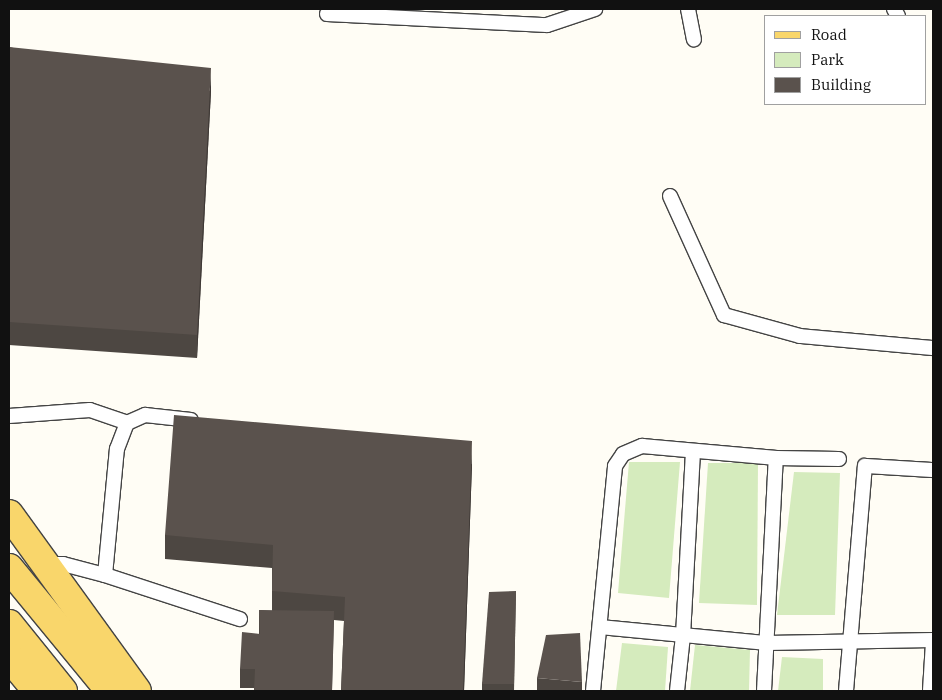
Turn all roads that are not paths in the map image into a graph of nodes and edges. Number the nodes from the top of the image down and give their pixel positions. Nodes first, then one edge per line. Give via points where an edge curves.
1 (595, 9) edge
2 (688, 9) edge
3 (327, 14) dead end
4 (694, 39) dead end
5 (670, 196) dead end
6 (933, 348) edge
7 (9, 416) edge
8 (201, 421) edge
9 (127, 423) junction
10 (692, 452) junction
11 (776, 458) junction
12 (838, 459) dead end
13 (933, 470) edge
14 (9, 514) edge
15 (46, 564) junction
16 (9, 568) edge
17 (105, 575) junction
18 (240, 619) dead end
19 (9, 624) edge
20 (600, 627) junction
21 (683, 636) junction
22 (852, 639) junction
23 (933, 641) edge
24 (767, 643) junction
25 (9, 657) edge
26 (37, 691) edge
27 (63, 691) edge
28 (110, 691) edge
29 (137, 691) edge
30 (593, 691) edge
31 (677, 691) edge
32 (764, 691) edge
33 (846, 691) edge
34 (930, 691) edge

1 - 3 lane via 547,25
2 - 4 lane
5 - 6 lane via 724,315 800,336
7 - 9 lane via 90,410
8 - 9 lane via 145,415
9 - 17 lane via 117,449
10 - 11 lane
10 - 20 lane via 642,446 623,454 615,466
10 - 21 lane
11 - 12 lane
11 - 24 lane
13 - 22 lane via 865,466
14 - 15 main road
15 - 17 lane via 63,564
15 - 29 main road
16 - 28 main road
17 - 18 lane
19 - 27 main road
20 - 21 lane
20 - 30 lane
21 - 24 lane
21 - 31 lane
22 - 23 lane
22 - 24 lane
22 - 33 lane
23 - 34 lane
24 - 32 lane
25 - 26 main road

